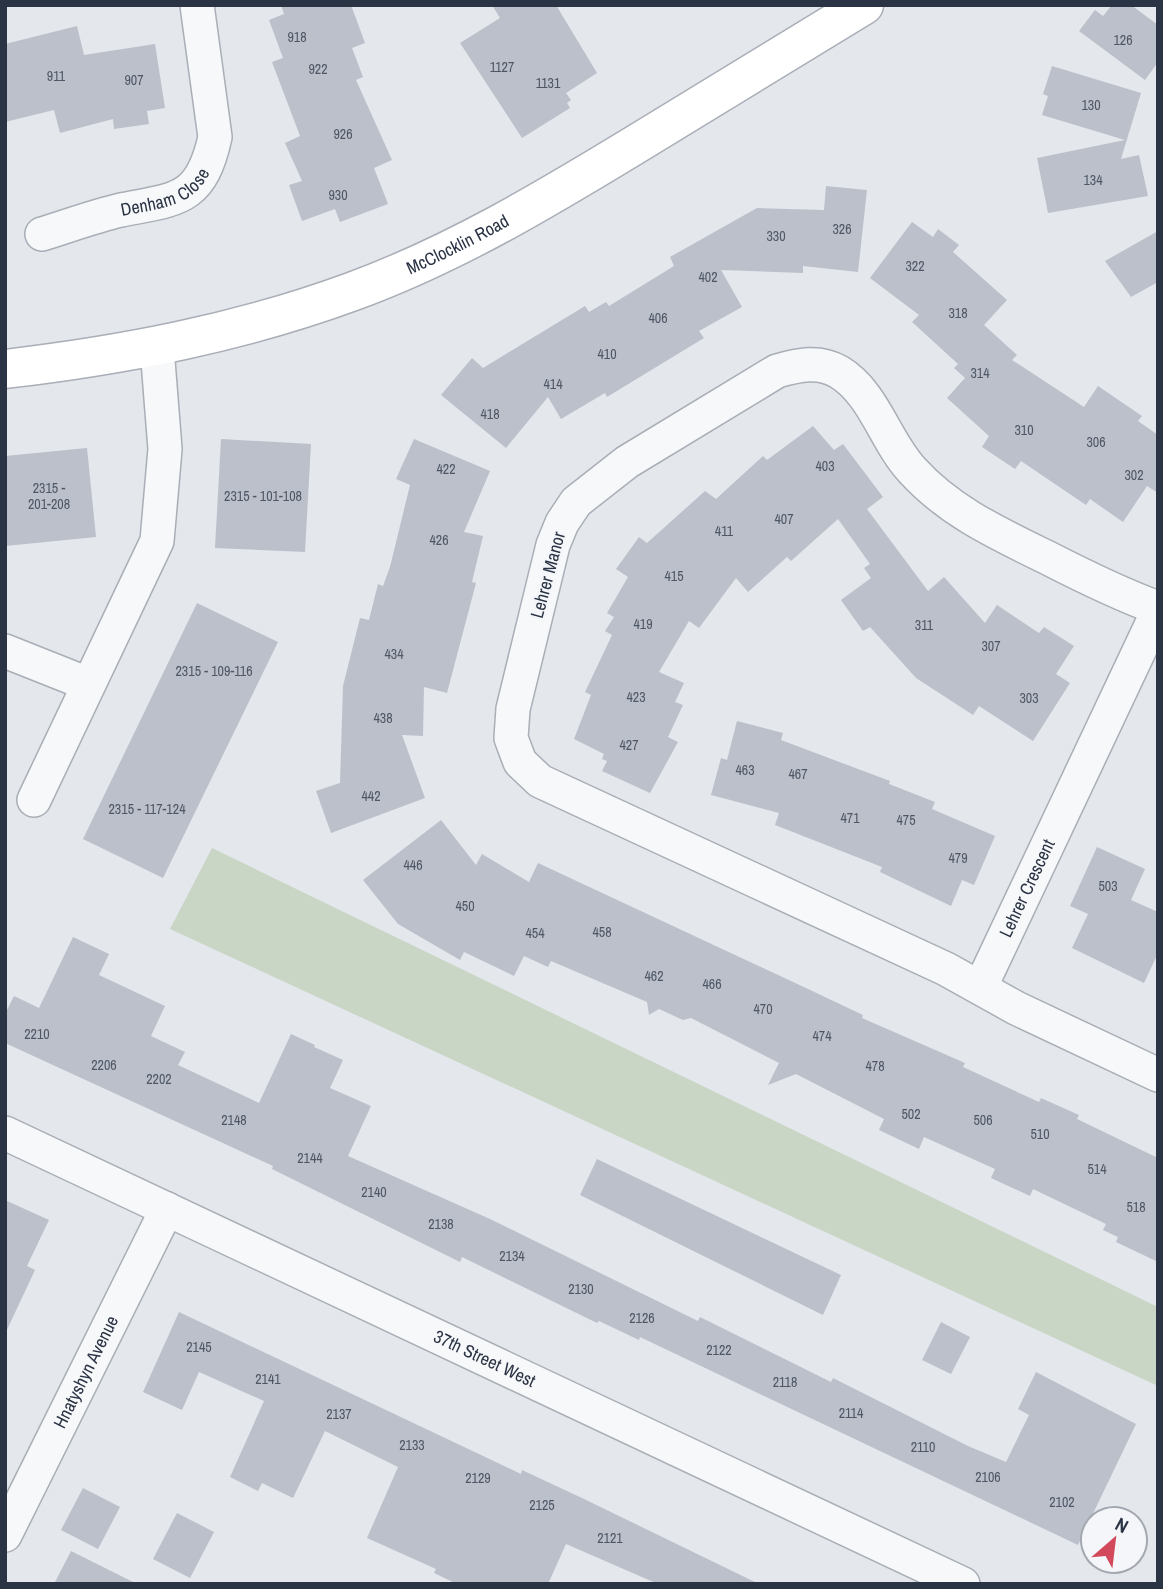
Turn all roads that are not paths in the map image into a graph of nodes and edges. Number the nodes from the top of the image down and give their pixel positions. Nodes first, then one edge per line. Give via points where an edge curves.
1 (197, 5) edge
2 (864, 5) edge
3 (42, 234) dead end
4 (157, 348) junction
5 (5, 369) edge
6 (1158, 610) edge
7 (5, 651) edge
8 (88, 684) junction
9 (34, 800) dead end
10 (981, 986) junction
11 (1158, 1075) edge
12 (5, 1133) edge
13 (167, 1209) junction
14 (5, 1535) edge
15 (963, 1584) edge

1 - 3 street, Denham Close via 215,137 200,179 185,195 160,204 120,210
2 - 4 street, McClocklin Road via 528,210 414,266 292,312
4 - 5 street, McClocklin Road
4 - 8 street via 165,449 157,541
6 - 10 street, Lehrer Crescent
6 - 10 street, Lehrer Manor via 981,525 942,499 910,469 857,387 820,364 777,371 627,462 576,502 562,523 513,709 511,738 520,762 540,781 570,797
7 - 8 street
8 - 9 street
10 - 11 street via 1016,1008
12 - 13 street, 37th Street West
13 - 14 street, Hnatyshyn Avenue
13 - 15 street, 37th Street West

